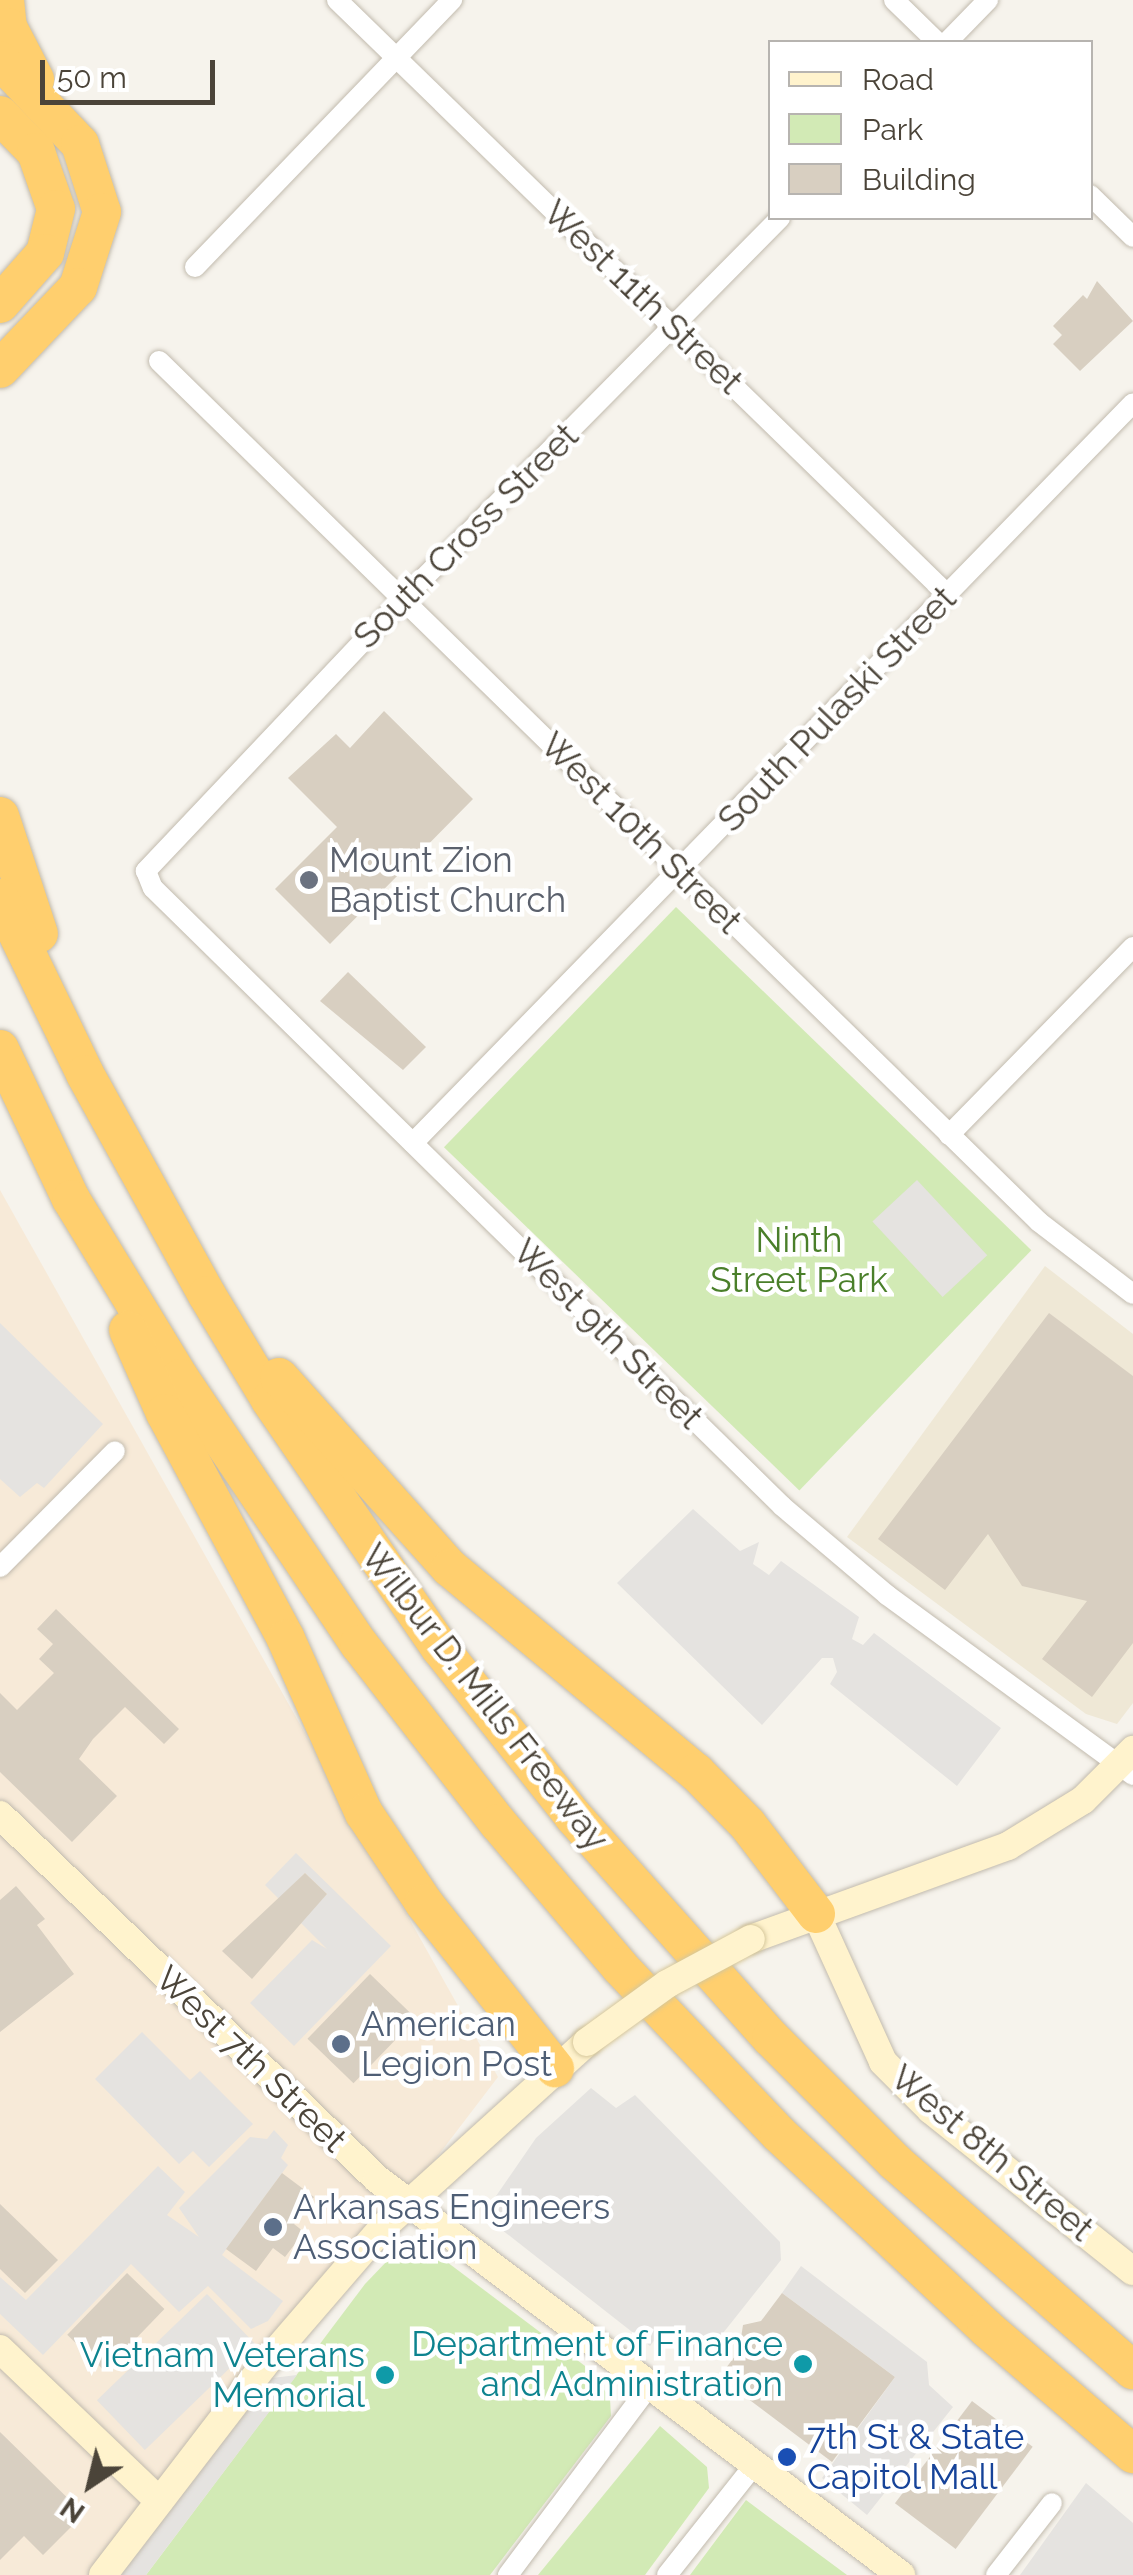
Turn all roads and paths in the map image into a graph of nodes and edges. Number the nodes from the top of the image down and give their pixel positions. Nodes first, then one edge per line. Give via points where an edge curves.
1 (5, 0) edge
2 (338, 0) edge
3 (452, 0) edge
4 (894, 0) edge
5 (988, 0) edge
6 (935, 40) edge
7 (949, 40) edge
8 (397, 58) junction
9 (0, 60) edge
10 (0, 115) edge
11 (56, 116) junction
12 (1093, 198) edge
13 (778, 220) edge
14 (1133, 237) edge
15 (195, 267) dead end
16 (0, 304) edge
17 (674, 327) junction
18 (159, 361) dead end
19 (0, 368) edge
20 (1133, 403) edge
21 (948, 595) junction
22 (404, 598) junction
23 (0, 816) edge
24 (155, 858) joint
25 (680, 871) junction
26 (0, 898) edge
27 (1133, 947) edge
28 (0, 1049) edge
29 (85, 1074) junction
30 (949, 1135) junction
31 (413, 1142) junction
32 (71, 1199) junction
33 (206, 1294) junction
34 (1133, 1294) edge
35 (115, 1451) dead end
36 (0, 1567) edge
37 (1129, 1764) edge
38 (0, 1814) edge
39 (816, 1914) junction
40 (555, 2068) junction
41 (407, 2202) junction
42 (1133, 2271) edge
43 (0, 2348) edge
44 (1133, 2370) edge
45 (652, 2384) junction
46 (1133, 2454) edge
47 (755, 2464) junction
48 (160, 2502) junction
49 (1052, 2502) dead end
50 (102, 2575) edge
51 (508, 2575) edge
52 (667, 2575) edge
53 (901, 2575) edge
54 (996, 2575) edge

1 - 11 highway via 8,27
2 - 8 street, West 11th Street
3 - 8 street
4 - 6 street
5 - 7 street
8 - 15 street
8 - 17 street, West 11th Street
9 - 11 highway
10 - 16 highway via 36,152 56,209 45,252
11 - 19 highway via 91,166 100,230 78,287
12 - 14 street
13 - 17 street, South Cross Street
17 - 21 street, West 11th Street
17 - 22 street, South Cross Street
18 - 22 street, West 10th Street
20 - 21 street, South Pulaski Street
21 - 25 street, South Pulaski Street
22 - 24 street, South Cross Street
22 - 25 street, West 10th Street
23 - 29 highway
24 - 31 street, West 9th Street via 146,871 154,888
25 - 30 street, West 10th Street
25 - 31 street, South Pulaski Street
26 - 29 highway, Wilbur D. Mills Freeway
27 - 30 street
28 - 32 highway, Wilbur D. Mills Freeway
29 - 33 highway, Wilbur D. Mills Freeway
30 - 34 street, West 10th Street via 1039,1222
31 - 37 street, West 9th Street via 782,1506 887,1595
32 - 40 highway via 165,1414 286,1639 364,1813 424,1903
32 - 46 highway, Wilbur D. Mills Freeway via 180,1378 360,1644 586,1929 854,2208
33 - 39 highway via 389,1507 496,1608 696,1772 748,1825
33 - 44 highway, Wilbur D. Mills Freeway via 372,1553 585,1830 830,2099
35 - 36 street
37 - 39 street via 1008,1846
38 - 41 street, West 7th Street via 304,2112
39 - 40 street, bridge via 667,1984
39 - 42 street, West 8th Street via 884,2062 930,2110
40 - 41 street
41 - 45 street, West 7th Street
41 - 48 street via 299,2323
43 - 48 street
45 - 47 street, West 7th Street
45 - 51 street
47 - 52 street
47 - 53 street, West 7th Street
48 - 50 street
49 - 54 street

